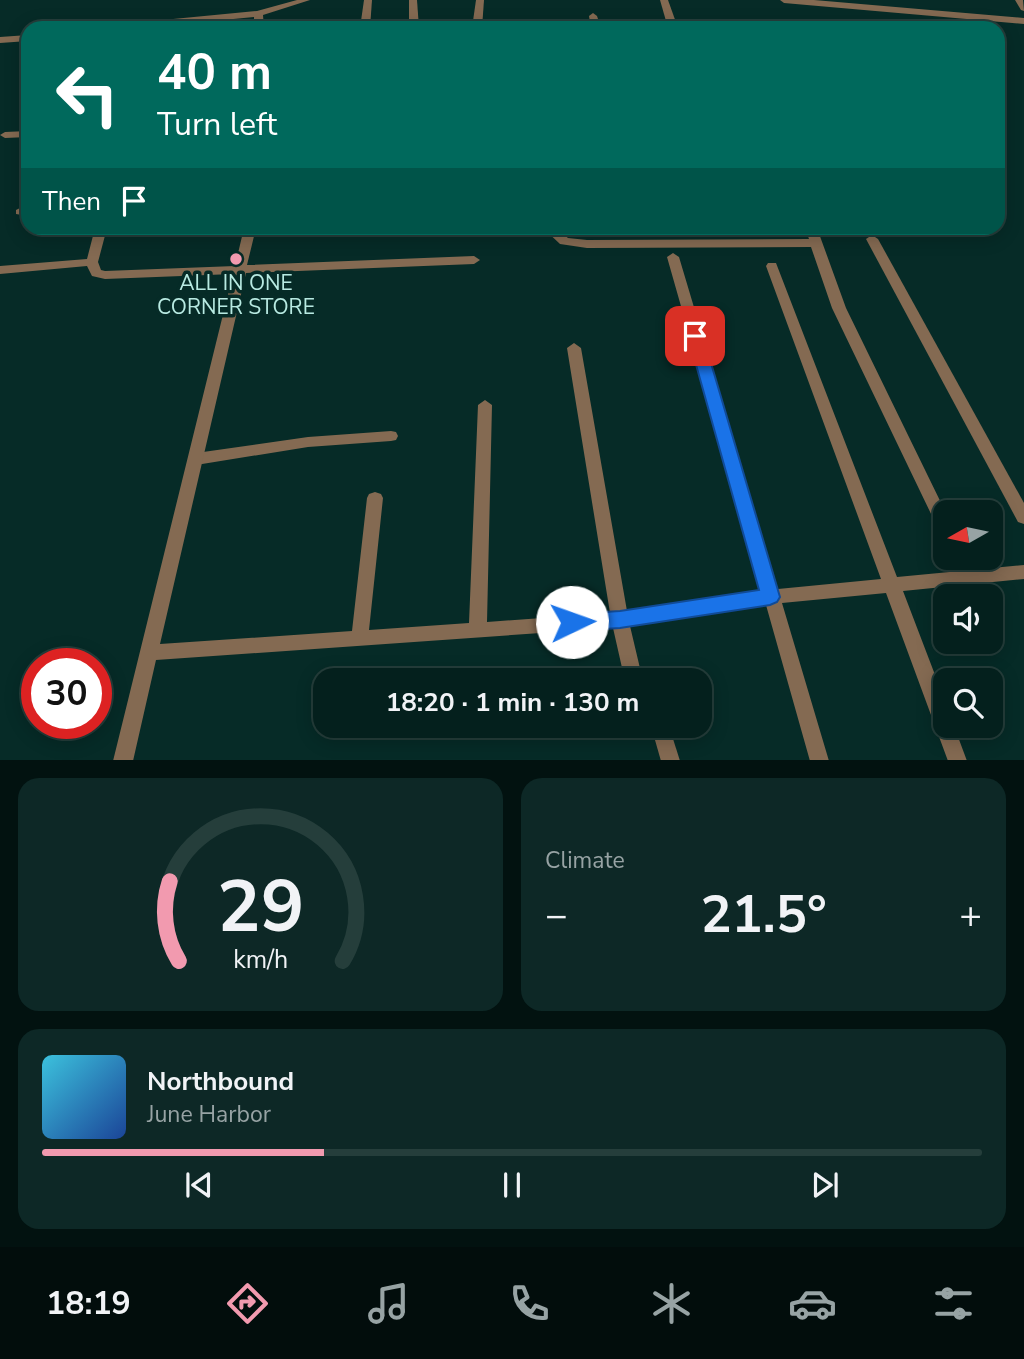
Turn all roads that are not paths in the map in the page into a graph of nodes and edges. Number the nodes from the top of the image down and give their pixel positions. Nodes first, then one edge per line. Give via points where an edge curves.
1 (306, 0) edge
2 (368, 0) edge
3 (413, 0) edge
4 (480, 0) edge
5 (664, 0) edge
6 (784, 0) edge
7 (1019, 0) edge
8 (839, 4) edge
9 (1024, 8) edge
10 (258, 13) junction
11 (593, 16) dead end
12 (184, 21) edge
13 (259, 21) edge
14 (366, 21) edge
15 (414, 21) edge
16 (478, 21) edge
17 (594, 21) edge
18 (672, 21) edge
19 (1024, 22) edge
20 (21, 38) edge
21 (0, 40) edge
22 (21, 134) edge
23 (5, 135) dead end
24 (99, 235) edge
25 (248, 235) edge
26 (557, 235) edge
27 (814, 235) edge
28 (872, 239) dead end
29 (817, 243) junction
30 (673, 257) dead end
31 (474, 260) dead end
32 (92, 262) junction
33 (772, 266) dead end
34 (240, 268) junction
35 (0, 270) edge
36 (574, 348) dead end
37 (485, 405) dead end
38 (391, 436) dead end
39 (196, 459) junction
40 (376, 498) dead end
41 (933, 501) edge
42 (1024, 518) edge
43 (1024, 572) edge
44 (894, 583) junction
45 (770, 597) junction
46 (620, 620) junction
47 (478, 628) junction
48 (359, 636) junction
49 (149, 653) junction
50 (632, 668) edge
51 (933, 692) edge
52 (664, 738) edge
53 (949, 738) edge
54 (123, 760) edge
55 (671, 760) edge
56 (820, 760) edge
57 (958, 760) edge

1 - 10 street
2 - 14 street
3 - 15 street
4 - 16 street
5 - 18 street
6 - 8 street
7 - 9 street
8 - 19 street
10 - 12 street
10 - 13 street
11 - 17 street
20 - 21 street
22 - 23 street
24 - 32 street
25 - 34 street
26 - 29 street via 564,241 587,244
27 - 29 street
28 - 42 street
29 - 41 street via 839,308
30 - 45 street
31 - 34 street
32 - 34 street via 96,273 106,275
32 - 35 street
33 - 44 street
34 - 39 street
36 - 46 street
37 - 47 street
38 - 39 street via 307,442
39 - 49 street
40 - 48 street
43 - 44 street
44 - 45 street
44 - 51 street
45 - 46 street
45 - 56 street
46 - 47 street
46 - 50 street
47 - 48 street
48 - 49 street
49 - 54 street
52 - 55 street
53 - 57 street

